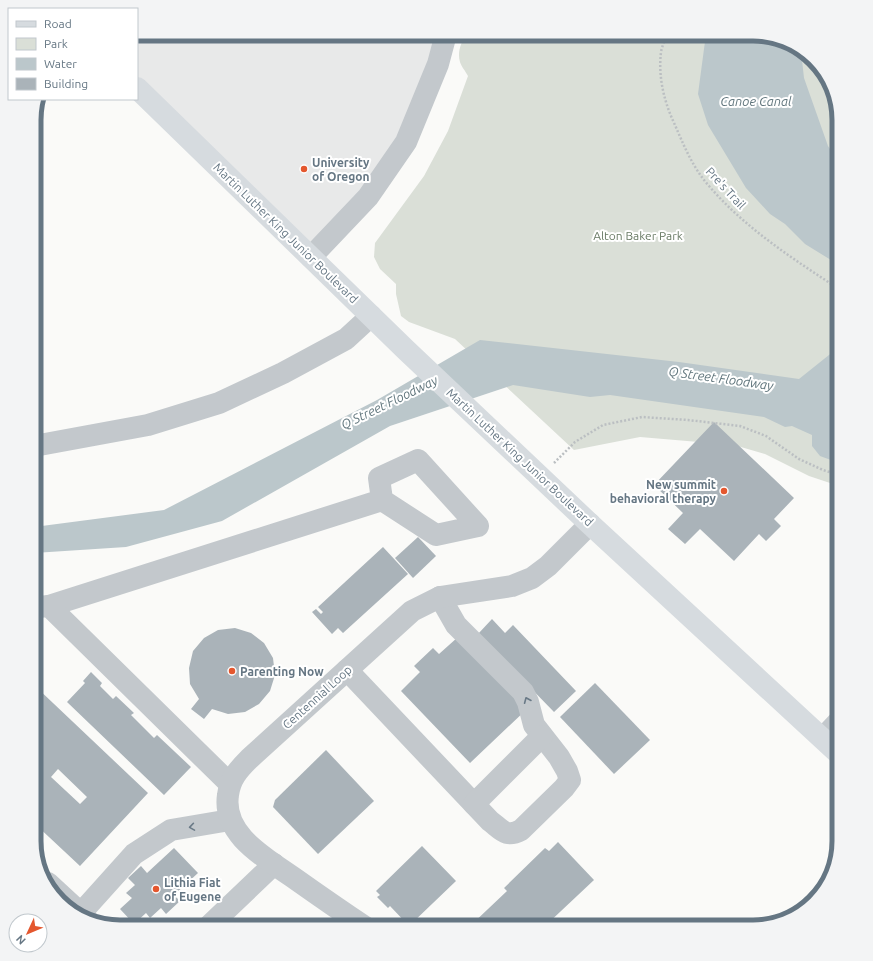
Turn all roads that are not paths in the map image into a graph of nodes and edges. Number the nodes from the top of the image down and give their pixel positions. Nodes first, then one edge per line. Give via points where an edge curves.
1 (444, 41) edge
2 (138, 89) edge
3 (311, 257) junction
4 (371, 316) junction
5 (41, 445) edge
6 (382, 500) dead end
7 (590, 524) junction
8 (440, 597) junction
9 (42, 607) edge
10 (347, 670) junction
11 (832, 728) edge
12 (542, 736) junction
13 (822, 738) junction
14 (832, 747) edge
15 (230, 784) junction
16 (474, 804) junction
17 (230, 820) junction
18 (274, 864) junction
19 (87, 913) edge
20 (215, 920) edge
21 (355, 920) edge

1 - 3 street via 438,64 406,142 368,197
2 - 3 main road, Martin Luther King Junior Boulevard
3 - 4 main road, Martin Luther King Junior Boulevard
4 - 5 street via 346,339 219,404 148,426
4 - 7 main road, Martin Luther King Junior Boulevard
6 - 9 street
7 - 8 street, Centennial Loop via 548,566 532,578 512,586
7 - 13 main road, Martin Luther King Junior Boulevard
8 - 10 street, Centennial Loop via 412,611
12 -> 8 street via 534,725 528,702 522,692 456,625
9 - 15 street
10 - 15 street, Centennial Loop via 239,769
10 - 16 street
11 - 13 street
12 - 16 street
12 - 16 street via 567,771 570,780 564,788 514,834 506,833 490,821
13 - 14 main road, Martin Luther King Junior Boulevard
15 - 17 street, Centennial Loop via 227,809
17 - 18 street, Centennial Loop via 252,848
17 -> 19 street via 171,830 134,854
18 - 20 street
18 - 21 street, Centennial Loop

